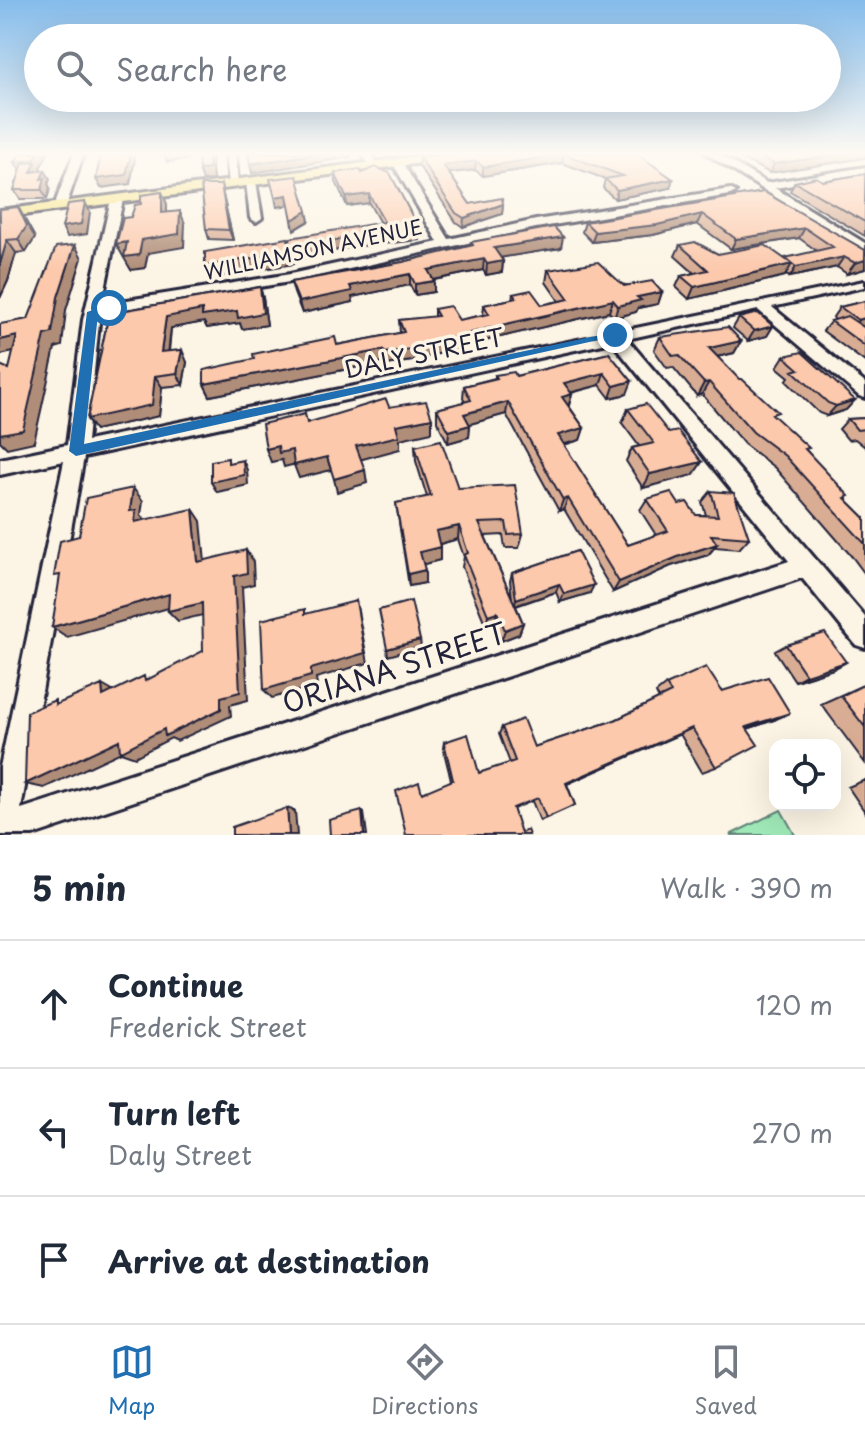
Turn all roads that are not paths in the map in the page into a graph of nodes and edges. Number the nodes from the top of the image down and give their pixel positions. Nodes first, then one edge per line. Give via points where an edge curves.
1 (65, 192) edge
2 (172, 192) edge
3 (252, 192) edge
4 (415, 192) edge
5 (730, 192) dead end
6 (772, 192) edge
7 (117, 199) junction
8 (60, 206) junction
9 (0, 214) edge
10 (256, 218) dead end
11 (445, 243) junction
12 (865, 249) edge
13 (859, 284) dead end
14 (763, 307) junction
15 (93, 310) junction
16 (615, 335) junction
17 (865, 392) edge
18 (76, 451) junction
19 (0, 467) edge
20 (805, 566) junction
21 (865, 636) edge
22 (1, 832) edge

1 - 8 street
2 - 7 main road
3 - 10 street
4 - 11 street
5 - 11 street, WILLIAMSON AVENUE
6 - 12 street
7 - 8 main road
7 - 15 street
8 - 9 main road
11 - 15 street, WILLIAMSON AVENUE via 290,278
13 - 14 street, DALY STREET
14 - 16 street, DALY STREET
14 - 17 street
15 - 18 street
16 - 18 street, DALY STREET
16 - 20 street
18 - 19 street, DALY STREET
18 - 22 street
20 - 21 street
20 - 22 street, ORIANA STREET

